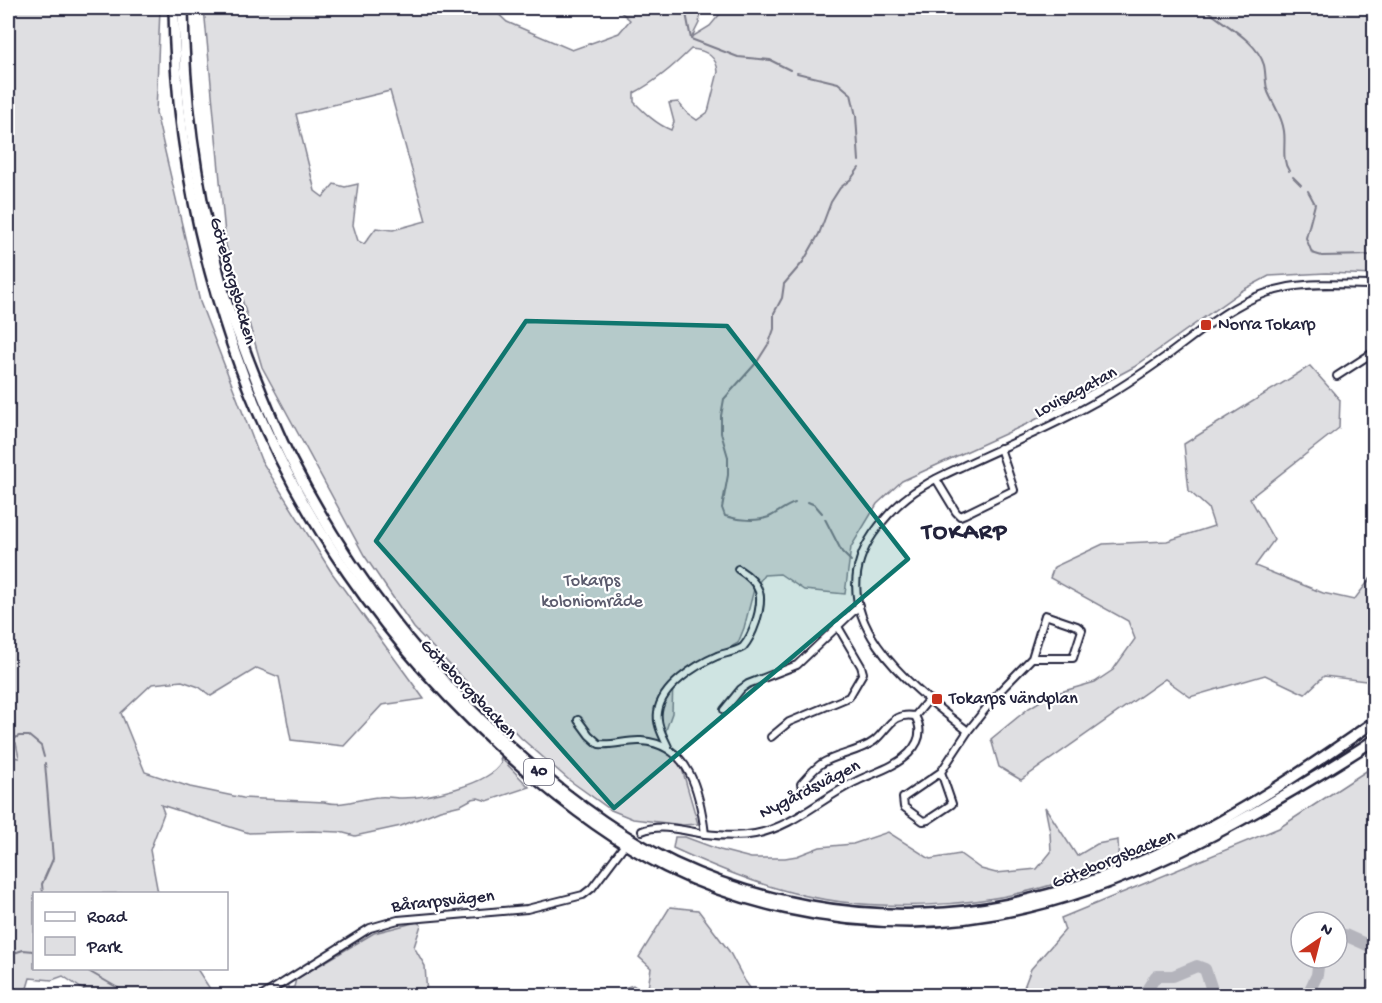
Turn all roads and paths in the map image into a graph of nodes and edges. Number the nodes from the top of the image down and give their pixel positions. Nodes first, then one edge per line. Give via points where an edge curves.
1 (174, 8) edge
2 (183, 8) edge
3 (1374, 285) edge
4 (1374, 352) edge
5 (1337, 376) dead end
6 (1000, 448) junction
7 (936, 479) junction
8 (738, 569) dead end
9 (859, 606) junction
10 (837, 626) junction
11 (1032, 658) junction
12 (929, 699) junction
13 (724, 710) dead end
14 (915, 716) junction
15 (578, 720) dead end
16 (1374, 722) edge
17 (968, 731) junction
18 (771, 737) dead end
19 (1374, 740) edge
20 (668, 747) junction
21 (940, 772) junction
22 (801, 783) dead end
23 (642, 831) dead end
24 (705, 834) junction
25 (623, 848) dead end
26 (262, 996) edge

1 - 19 highway, Göteborgsbacken / 40 via 181,129 214,288 258,410 308,510 375,610 435,683 476,726 546,788 617,839 696,880 797,911 880,921 970,918 1064,899 1126,876 1212,836
2 - 16 highway, Göteborgsbacken / 40 via 189,121 209,234 227,303 290,456 344,552 438,675 510,747 623,834 700,873 787,901 885,914 999,906 1061,892 1151,857 1275,791
3 - 6 street, Lovisagatan via 1295,286 1244,302 1103,398
4 - 5 street
6 - 7 street, Lovisagatan
6 - 7 street via 1014,490 965,514 960,516 956,512
7 - 9 street, Lovisagatan via 896,506 867,544 857,572
8 - 20 street via 748,575 760,593 753,630 743,648 702,664 672,686 658,712
9 - 10 street
9 - 12 street, Lovisagatan via 886,658
10 - 13 street via 796,665 748,684
10 - 18 street via 863,674 849,697 789,722
11 - 11 street via 1072,658 1082,630 1045,615
11 - 17 street
12 - 14 street
12 - 17 street, Lovisagatan
14 - 22 street, Nygårdsvägen via 899,717 874,741 822,764
14 - 24 street, Nygårdsvägen via 919,740 889,768 856,782 784,824 757,834
15 - 20 street via 599,744 639,741
17 - 21 street
20 - 24 street via 681,758 690,774
21 - 21 street via 952,804 923,821 904,807 903,798
23 - 24 street, Nygårdsvägen via 656,827
25 - 26 street, Bårarpsvägen via 583,895 527,909 379,925

